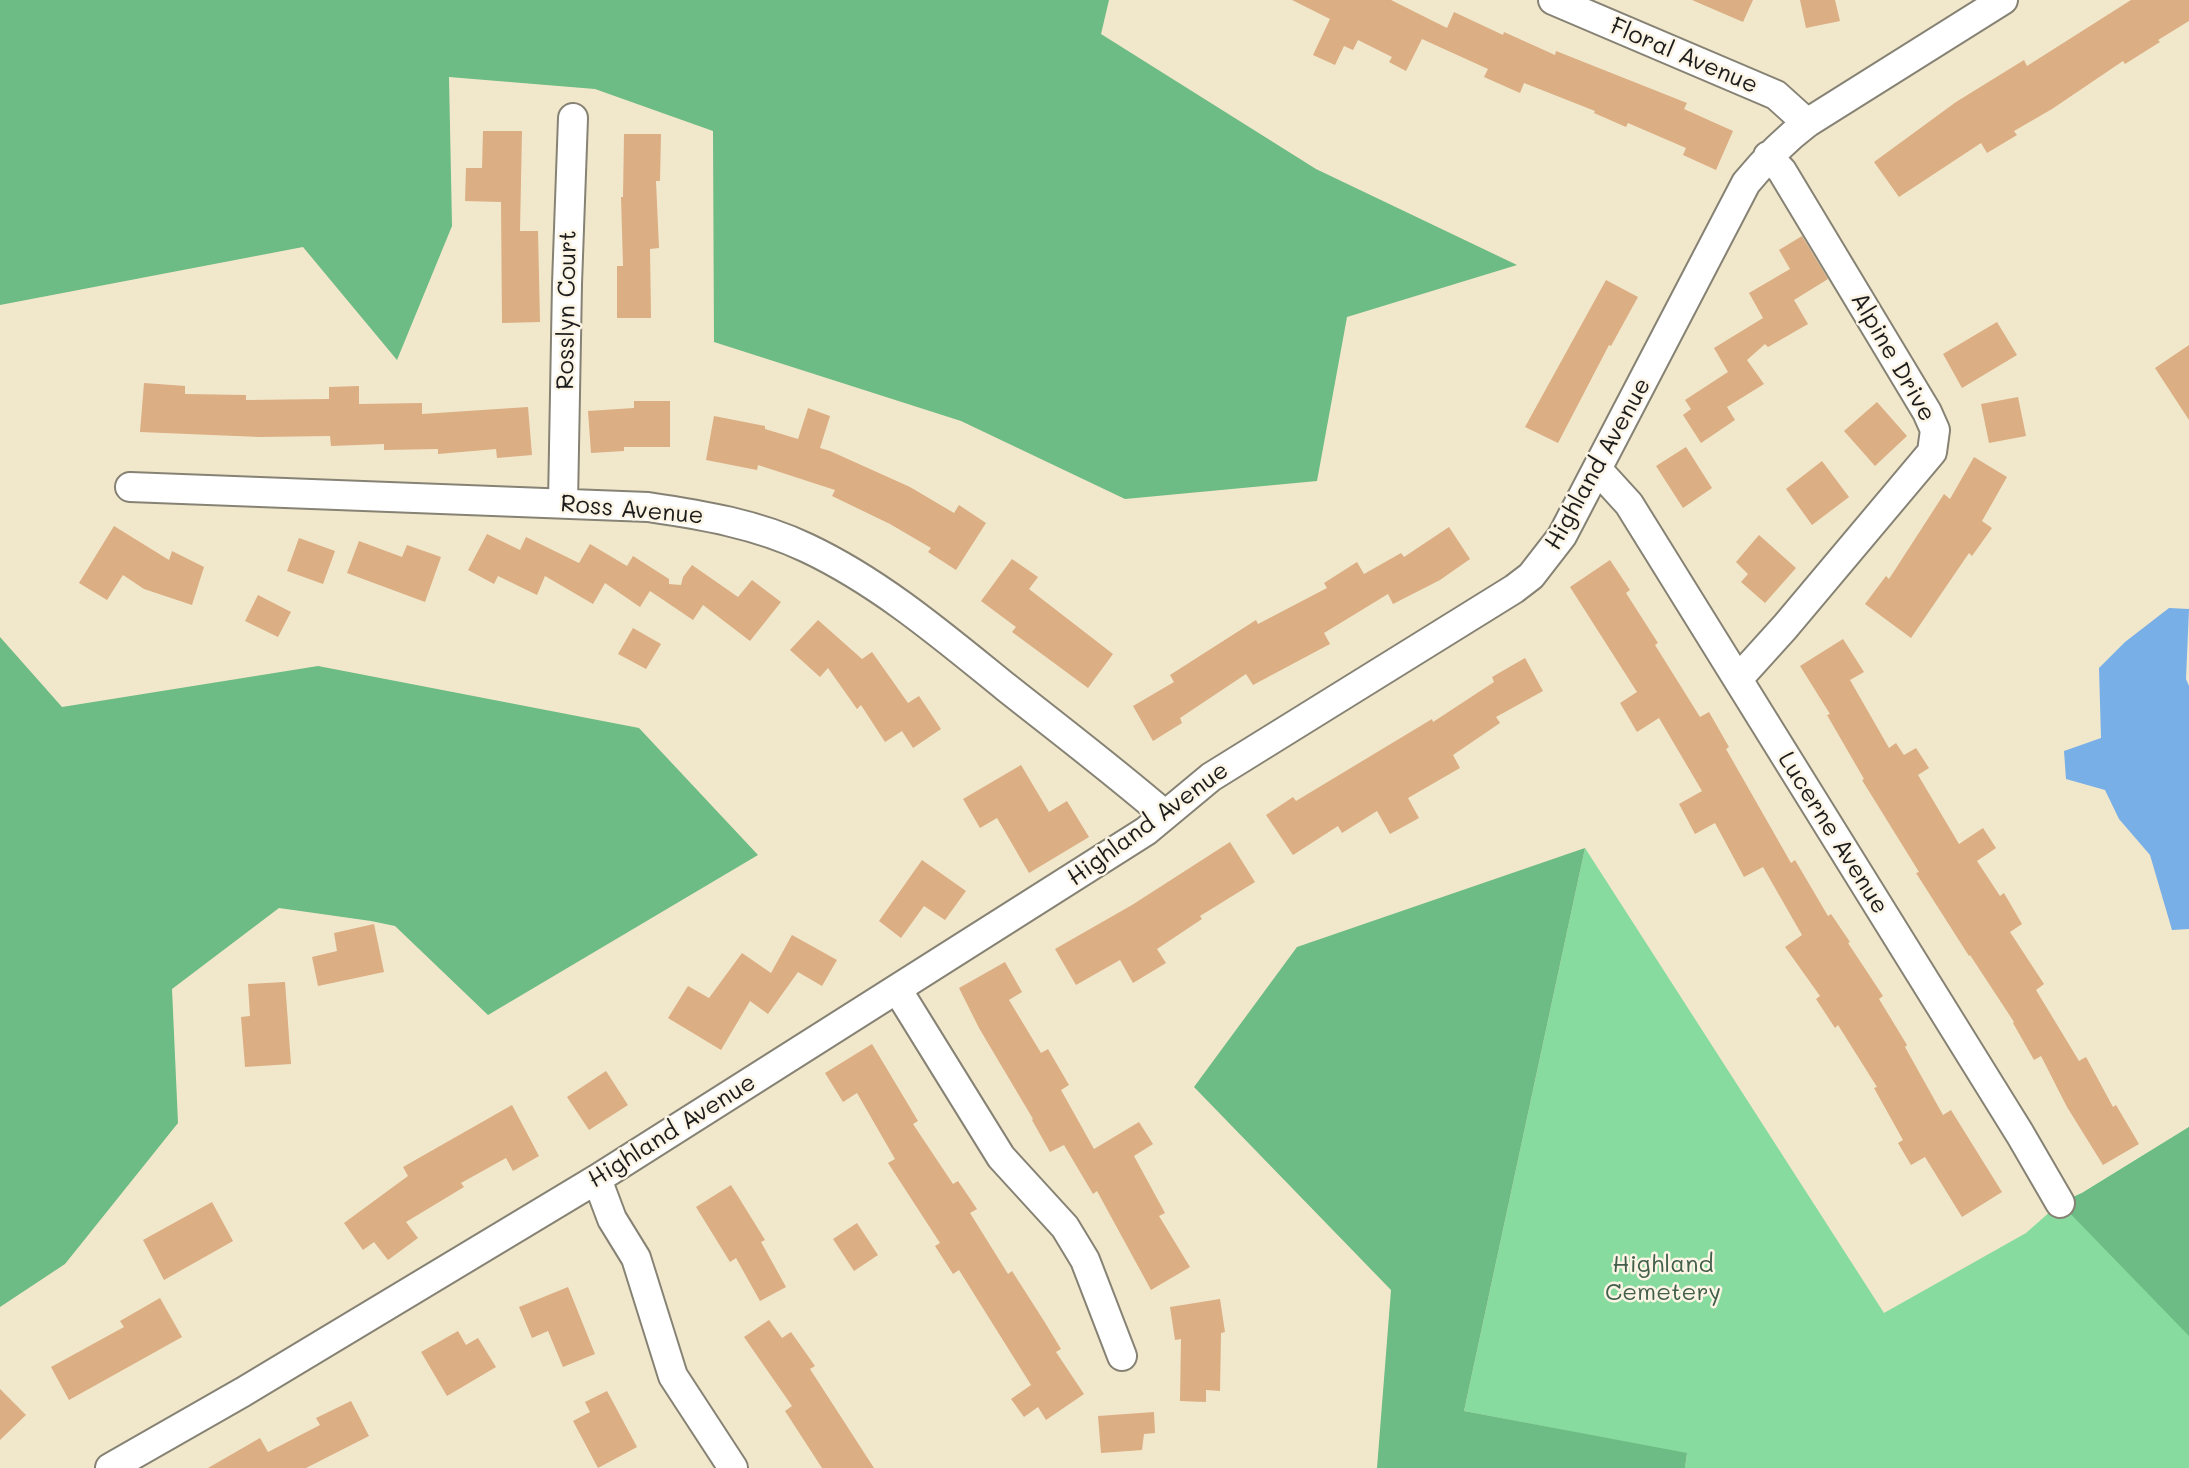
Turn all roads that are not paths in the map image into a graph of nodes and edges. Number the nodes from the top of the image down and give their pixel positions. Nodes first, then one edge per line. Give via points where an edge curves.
1 (1553, 0) edge
2 (2003, 0) edge
3 (573, 118) dead end
4 (1807, 123) junction
5 (1768, 156) junction
6 (1598, 470) junction
7 (130, 487) dead end
8 (563, 503) junction
9 (1738, 679) junction
10 (1165, 815) junction
11 (897, 989) junction
12 (597, 1179) junction
13 (2060, 1203) dead end
14 (1122, 1356) dead end
15 (110, 1468) edge
16 (733, 1468) edge

1 - 4 street, Floral Avenue via 1776,95
2 - 4 street, Highland Avenue
3 - 8 street, Rosslyn Court
4 - 5 street, Highland Avenue
5 - 6 street, Highland Avenue via 1746,183
5 - 9 street, Alpine Drive via 1782,171 1879,329 1935,430 1932,452
6 - 9 street, Lucerne Avenue via 1629,504
6 - 10 street, Highland Avenue via 1562,536 1531,576 1210,777
7 - 8 street, Ross Avenue
8 - 10 street, Ross Avenue via 648,507 709,516 807,547 865,579 934,629
9 - 13 street, Lucerne Avenue
10 - 11 street, Highland Avenue
11 - 12 street, Highland Avenue
11 - 14 street via 1001,1157 1065,1227 1085,1260
12 - 15 street, Highland Avenue
12 - 16 street via 612,1219 636,1258 673,1376

